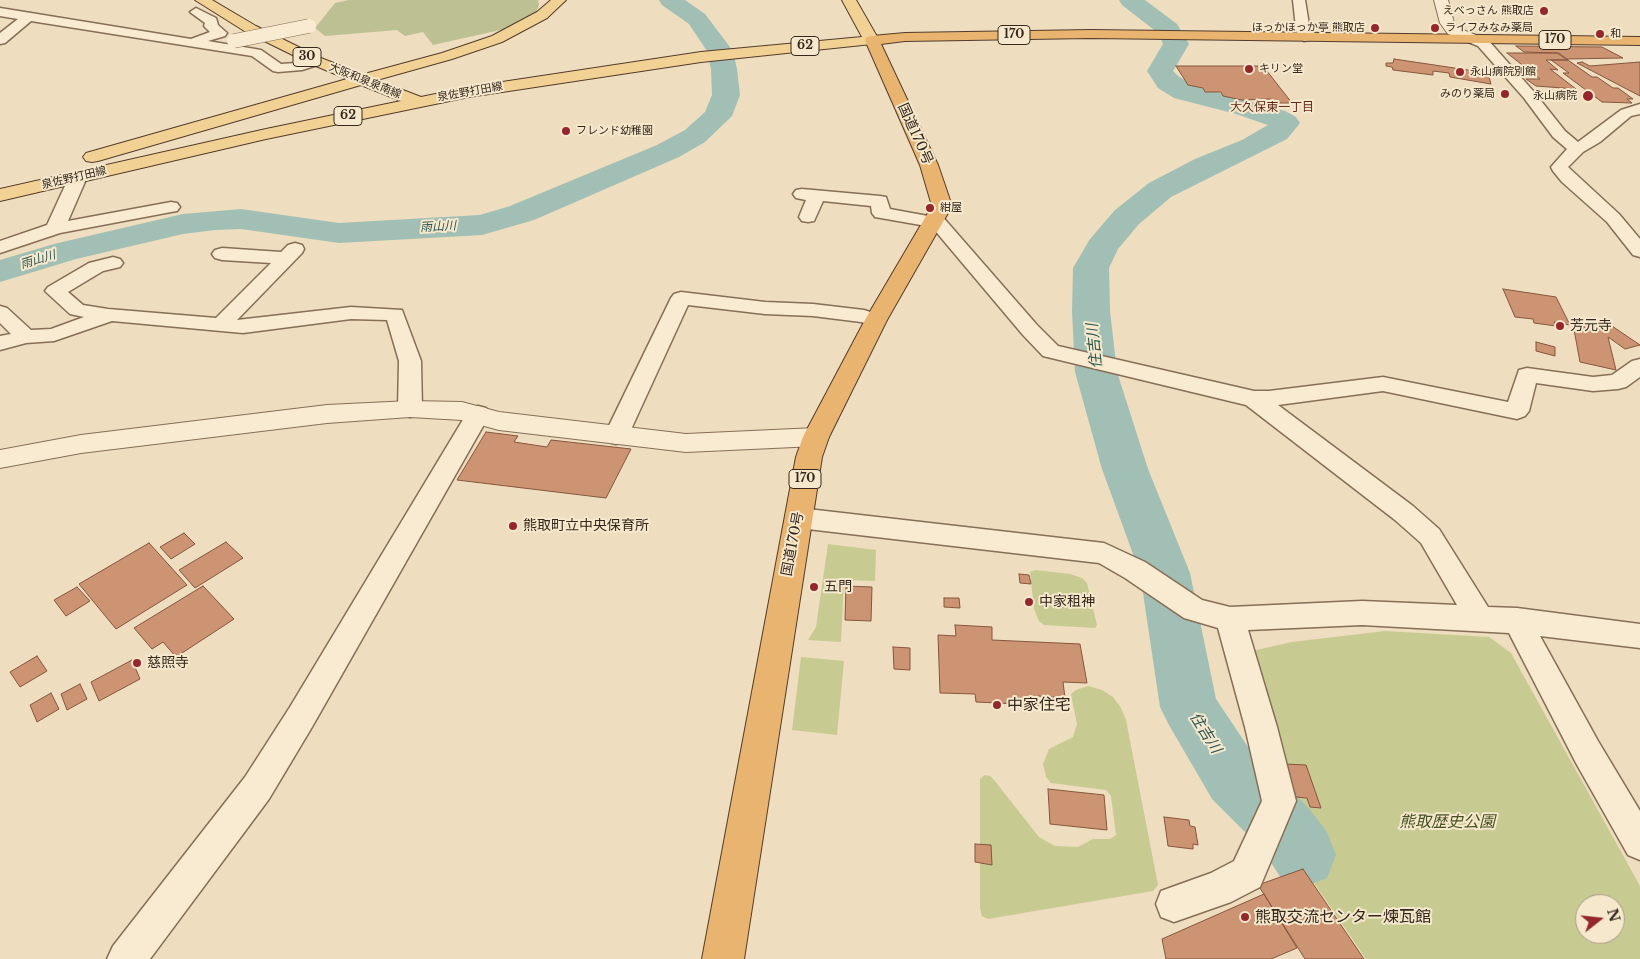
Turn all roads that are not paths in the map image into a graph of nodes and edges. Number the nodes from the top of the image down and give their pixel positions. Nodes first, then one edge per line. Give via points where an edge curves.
1 (226, 0) edge
2 (559, 0) edge
3 (849, 0) edge
4 (1299, 0) edge
5 (1441, 0) edge
6 (36, 3) dead end
7 (199, 6) edge
8 (3, 12) edge
9 (28, 17) junction
10 (309, 26) dead end
11 (1304, 37) junction
12 (1470, 38) junction
13 (0, 40) edge
14 (872, 40) junction
15 (1640, 41) edge
16 (189, 43) junction
17 (218, 47) junction
18 (316, 62) junction
19 (367, 78) junction
20 (416, 101) junction
21 (1640, 109) edge
22 (1577, 149) junction
23 (78, 177) junction
24 (28, 182) junction
25 (0, 183) edge
26 (0, 195) edge
27 (171, 206) dead end
28 (808, 217) dead end
29 (934, 220) junction
30 (55, 229) junction
31 (0, 247) edge
32 (1640, 251) edge
33 (222, 254) dead end
34 (113, 263) dead end
35 (0, 312) edge
36 (110, 316) junction
37 (876, 320) junction
38 (221, 325) junction
39 (26, 336) junction
40 (0, 343) edge
41 (1640, 366) edge
42 (1254, 399) junction
43 (410, 409) junction
44 (478, 414) junction
45 (616, 436) junction
46 (816, 437) junction
47 (0, 458) edge
48 (799, 518) junction
49 (1480, 618) junction
50 (1230, 619) junction
51 (1517, 620) junction
52 (1640, 636) edge
53 (1640, 843) edge
54 (1174, 904) dead end
55 (126, 959) edge
56 (723, 959) edge

1 - 19 main road, 大阪和泉泉南線 / 30
2 - 19 main road, 泉佐野打田線 / 62 via 542,15 497,39
3 - 14 main road
4 - 11 street
5 - 12 street via 1452,31
6 - 8 street
7 - 16 street via 220,33
7 - 18 main road, 大阪和泉泉南線 / 30
8 - 9 street
9 - 13 street
9 - 16 street
10 - 17 street, bridge via 234,40
11 - 12 highway, 170
11 - 14 highway, 170 via 998,35
12 - 15 highway, 170
12 - 22 street via 1483,43 1529,94 1559,134
14 - 20 main road, 泉佐野打田線 / 62 via 738,53
14 - 29 highway, 国道170号 / 170 via 939,192 942,206
16 - 17 street
17 - 18 street via 256,53 278,68
18 - 19 main road, 大阪和泉泉南線 / 30
19 - 20 main road, 大阪和泉泉南線 / 30
19 - 24 main road, 泉佐野打田線 / 62
20 - 23 main road, 泉佐野打田線 / 62
21 - 22 street via 1626,114
22 - 32 street via 1559,167 1613,218
23 - 24 main road, 泉佐野打田線 / 62
23 - 30 street
24 - 25 main road, 62
24 - 26 main road, 泉佐野打田線 / 62
27 - 30 street
28 - 29 street via 810,195 880,201 881,213
29 - 37 highway, 国道170号 / 170
29 - 42 street via 1051,350
30 - 31 street
33 - 38 street via 290,253
34 - 36 street via 96,267 55,291 77,310
35 - 39 street
36 - 38 street
36 - 39 street via 54,335
37 - 45 street via 813,310 681,298
37 - 46 highway, 国道170号 / 170
38 - 43 street via 243,327 351,313 394,314 410,361
39 - 40 street
41 - 42 street via 1618,382 1593,384 1527,375 1517,410 1383,384
42 - 49 street via 1430,536
43 - 44 street
43 - 47 street via 327,414 81,444
44 - 45 street via 499,421
44 - 55 street via 257,788
45 - 46 street via 686,443
46 - 48 highway, 国道170号 / 170 via 809,457
48 - 50 street via 1104,553 1194,610
48 - 56 highway, 国道170号 / 170
49 - 50 street via 1362,613
49 - 51 street
50 - 54 street via 1261,727 1273,816 1247,874 1218,889
51 - 52 street
51 - 53 street

